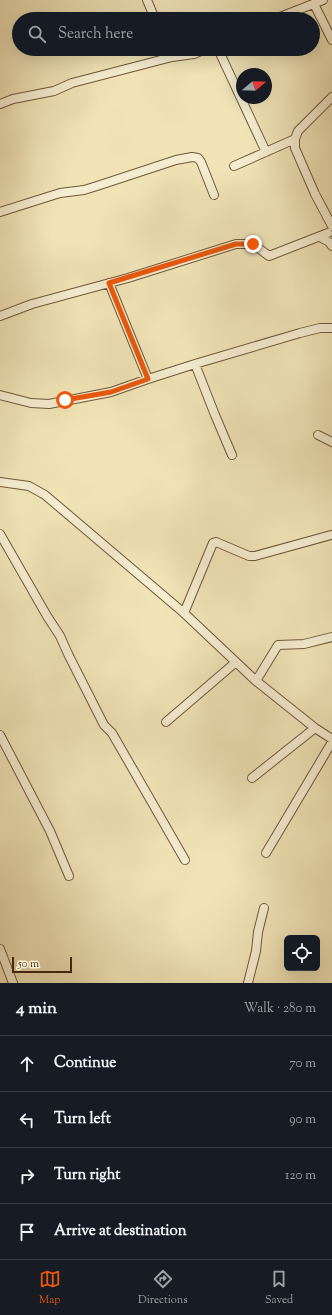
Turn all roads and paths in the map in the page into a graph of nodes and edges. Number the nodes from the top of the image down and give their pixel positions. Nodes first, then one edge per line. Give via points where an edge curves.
1 (147, 0) edge
2 (323, 0) edge
3 (314, 4) junction
4 (152, 12) edge
5 (293, 12) edge
6 (318, 12) edge
7 (320, 16) edge
8 (332, 40) edge
9 (183, 56) edge
10 (222, 56) edge
11 (172, 58) joint
12 (332, 97) edge
13 (0, 104) edge
14 (295, 139) junction
15 (266, 152) junction
16 (234, 166) dead end
17 (214, 195) dead end
18 (0, 212) edge
19 (328, 230) edge
20 (331, 244) edge
21 (109, 283) junction
22 (0, 316) edge
23 (332, 328) edge
24 (195, 364) junction
25 (148, 379) junction
26 (0, 395) edge
27 (318, 435) dead end
28 (332, 442) edge
29 (232, 455) dead end
30 (0, 482) edge
31 (0, 534) edge
32 (331, 535) edge
33 (184, 613) junction
34 (332, 637) edge
35 (236, 662) junction
36 (256, 680) junction
37 (166, 722) dead end
38 (315, 728) junction
39 (0, 735) edge
40 (332, 740) edge
41 (252, 778) dead end
42 (266, 853) dead end
43 (185, 860) dead end
44 (69, 876) dead end
45 (264, 908) dead end
46 (0, 949) edge
47 (13, 983) edge
48 (248, 983) edge

1 - 4 street
2 - 3 street
3 - 5 street
3 - 6 street
7 - 8 street
9 - 11 street
10 - 15 street
11 - 13 street
12 - 14 street via 298,131
14 - 15 street
14 - 19 street via 295,148
15 - 16 street
17 - 18 street via 201,162 198,158 192,157
19 - 20 street
19 - 21 street via 269,256 253,244 236,244
21 - 22 street via 32,304
21 - 25 street
23 - 24 street via 300,333
24 - 25 street
24 - 29 street
25 - 26 street via 111,392 49,404 31,403
27 - 28 street
30 - 33 street via 29,486 45,496
31 - 43 street via 60,636 104,725 112,733
32 - 33 street via 255,556 213,543
33 - 35 street
34 - 36 street via 304,644 278,645
35 - 36 street
35 - 37 street
36 - 38 street
38 - 40 street
38 - 41 street
39 - 44 street via 50,831
40 - 42 street
45 - 48 street
46 - 47 street

